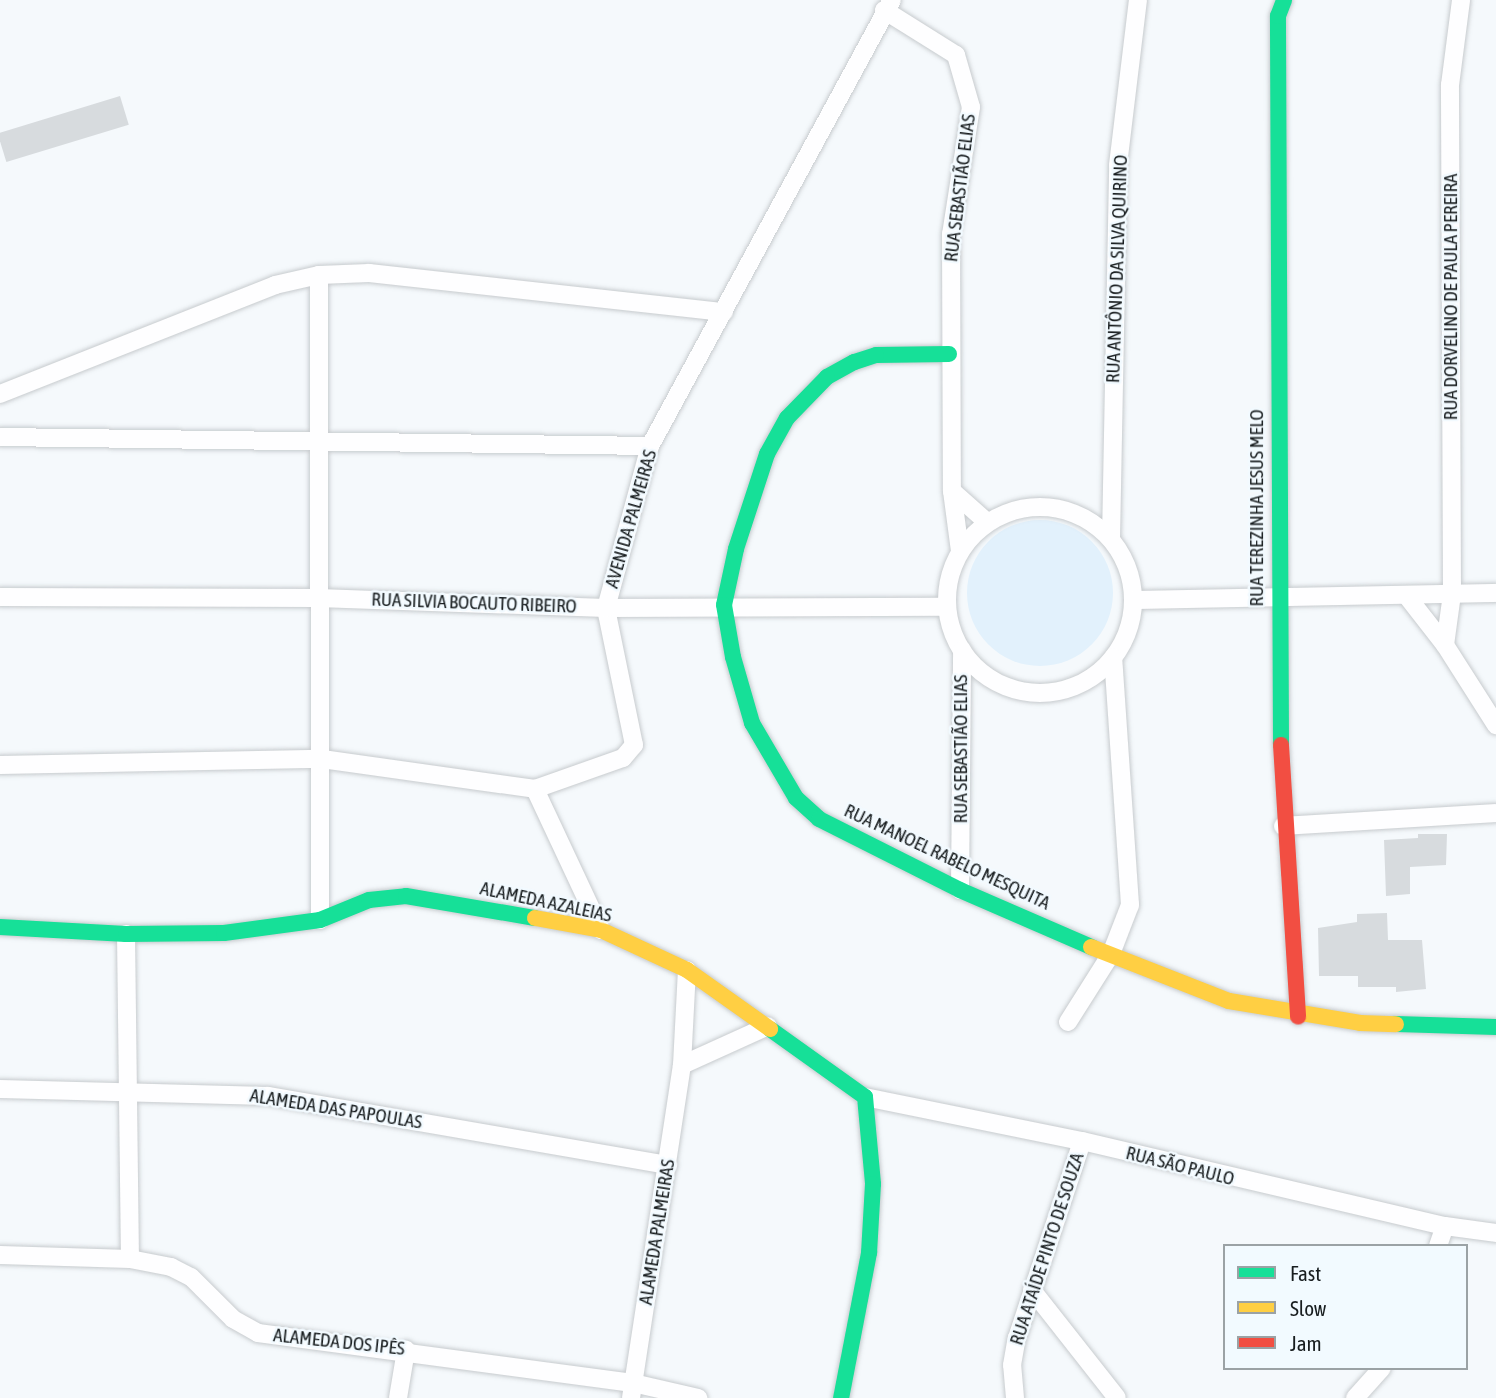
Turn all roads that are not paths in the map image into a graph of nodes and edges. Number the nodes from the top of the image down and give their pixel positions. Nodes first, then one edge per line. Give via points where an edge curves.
1 (1138, 0) edge
2 (1284, 0) edge
3 (1461, 0) edge
4 (888, 5) edge
5 (319, 275) junction
6 (724, 312) junction
7 (949, 354) junction
8 (0, 394) edge
9 (0, 437) edge
10 (321, 442) junction
11 (650, 446) junction
12 (952, 491) junction
13 (988, 522) junction
14 (1111, 540) junction
15 (960, 551) junction
16 (1496, 593) edge
17 (1278, 594) junction
18 (1406, 594) junction
19 (1452, 594) junction
20 (0, 597) edge
21 (317, 598) junction
22 (1133, 600) junction
23 (724, 605) junction
24 (947, 607) junction
25 (606, 608) junction
26 (1446, 645) junction
27 (962, 650) junction
28 (1114, 658) junction
29 (1496, 725) edge
30 (322, 759) junction
31 (0, 765) edge
32 (535, 789) junction
33 (1496, 813) edge
34 (1283, 826) junction
35 (960, 890) junction
36 (320, 920) junction
37 (0, 927) edge
38 (601, 930) junction
39 (126, 934) junction
40 (1111, 954) junction
41 (687, 970) junction
42 (1298, 1016) junction
43 (1068, 1022) dead end
44 (768, 1026) junction
45 (1496, 1027) edge
46 (682, 1065) junction
47 (0, 1089) edge
48 (131, 1092) junction
49 (864, 1097) junction
50 (1082, 1141) junction
51 (668, 1165) junction
52 (1445, 1226) junction
53 (1496, 1233) edge
54 (1439, 1244) edge
55 (0, 1255) edge
56 (130, 1259) junction
57 (1032, 1290) junction
58 (406, 1350) junction
59 (1380, 1370) edge
60 (632, 1390) edge
61 (398, 1398) edge
62 (698, 1398) edge
63 (841, 1398) edge
64 (1015, 1398) edge
65 (1117, 1398) edge
66 (1355, 1398) edge

1 - 14 street, RUA ANTÔNIO DA SILVA QUIRINO via 1118,165
2 - 17 street, RUA TEREZINHA JESUS MELO via 1278,16
3 - 19 street, RUA DORVELINO DE PAULA PEREIRA via 1450,85
4 - 6 street, AVENIDA PALMEIRAS
4 - 7 street, RUA SEBASTIÃO ELIAS via 956,55 971,107 951,234
5 - 6 street via 369,273
5 - 8 street via 275,285
5 - 10 street
6 - 11 street, AVENIDA PALMEIRAS
7 - 12 street, RUA SEBASTIÃO ELIAS
7 - 23 street, RUA MANOEL RABELO MESQUITA via 876,355 854,362 827,377 788,418 767,454 736,549
9 - 10 street
10 - 11 street
10 - 21 street
11 - 25 street, AVENIDA PALMEIRAS
12 - 13 street
12 - 15 street, RUA SEBASTIÃO ELIAS
13 - 14 street via 1012,510 1039,506 1066,510 1091,521
13 - 15 street
14 - 22 street via 1128,568
15 - 24 street via 949,578
16 - 19 street
17 - 18 street
17 - 22 street
17 - 34 street, RUA TEREZINHA JESUS MELO
18 - 19 street
18 - 26 street
19 - 26 street, RUA DORVELINO DE PAULA PEREIRA
20 - 21 street, RUA SILVIA BOCAUTO RIBEIRO
21 - 25 street, RUA SILVIA BOCAUTO RIBEIRO
21 - 30 street
22 - 28 street via 1128,631
23 - 24 street, RUA SILVIA BOCAUTO RIBEIRO
23 - 25 street, RUA SILVIA BOCAUTO RIBEIRO
23 - 35 street, RUA MANOEL RABELO MESQUITA via 752,723 796,798 819,820
24 - 27 street
25 - 32 street, AVENIDA PALMEIRAS via 634,745 623,758
26 - 29 street
27 - 28 street via 999,684 1023,692 1049,693 1095,676
27 - 35 street, RUA SEBASTIÃO ELIAS
28 - 40 street via 1132,887 1125,924
30 - 31 street
30 - 32 street
30 - 36 street
32 - 38 street
33 - 34 street
34 - 42 street, RUA TEREZINHA JESUS MELO
35 - 40 street, RUA MANOEL RABELO MESQUITA
36 - 38 street, ALAMEDA AZALEIAS via 369,901 406,896
36 - 39 street, ALAMEDA AZALEIAS via 224,933
37 - 39 street, ALAMEDA AZALEIAS
38 - 41 street, ALAMEDA AZALEIAS
39 - 48 street
40 - 42 street, RUA MANOEL RABELO MESQUITA via 1229,1001
40 - 43 street
41 - 44 street, ALAMEDA AZALEIAS
41 - 46 street, ALAMEDA PALMEIRAS
42 - 45 street, RUA MANOEL RABELO MESQUITA via 1360,1023
44 - 46 street
44 - 49 street, ALAMEDA AZALEIAS
46 - 51 street, ALAMEDA PALMEIRAS
47 - 48 street, ALAMEDA DAS PAPOULAS
48 - 51 street, ALAMEDA DAS PAPOULAS via 268,1096
48 - 56 street
49 - 50 street, RUA SÃO PAULO
49 - 63 street via 873,1185 869,1253
50 - 52 street, RUA SÃO PAULO
50 - 57 street, RUA ATAÍDE PINTO DE SOUZA
51 - 60 street, ALAMEDA PALMEIRAS
52 - 53 street, RUA SÃO PAULO
52 - 54 street
55 - 56 street, ALAMEDA DOS IPÊS
56 - 58 street, ALAMEDA DOS IPÊS via 191,1277 233,1319 258,1333
57 - 64 street, RUA ATAÍDE PINTO DE SOUZA via 1012,1365
57 - 65 street
58 - 60 street, ALAMEDA DOS IPÊS
58 - 61 street
59 - 66 street
60 - 62 street, ALAMEDA DOS IPÊS

